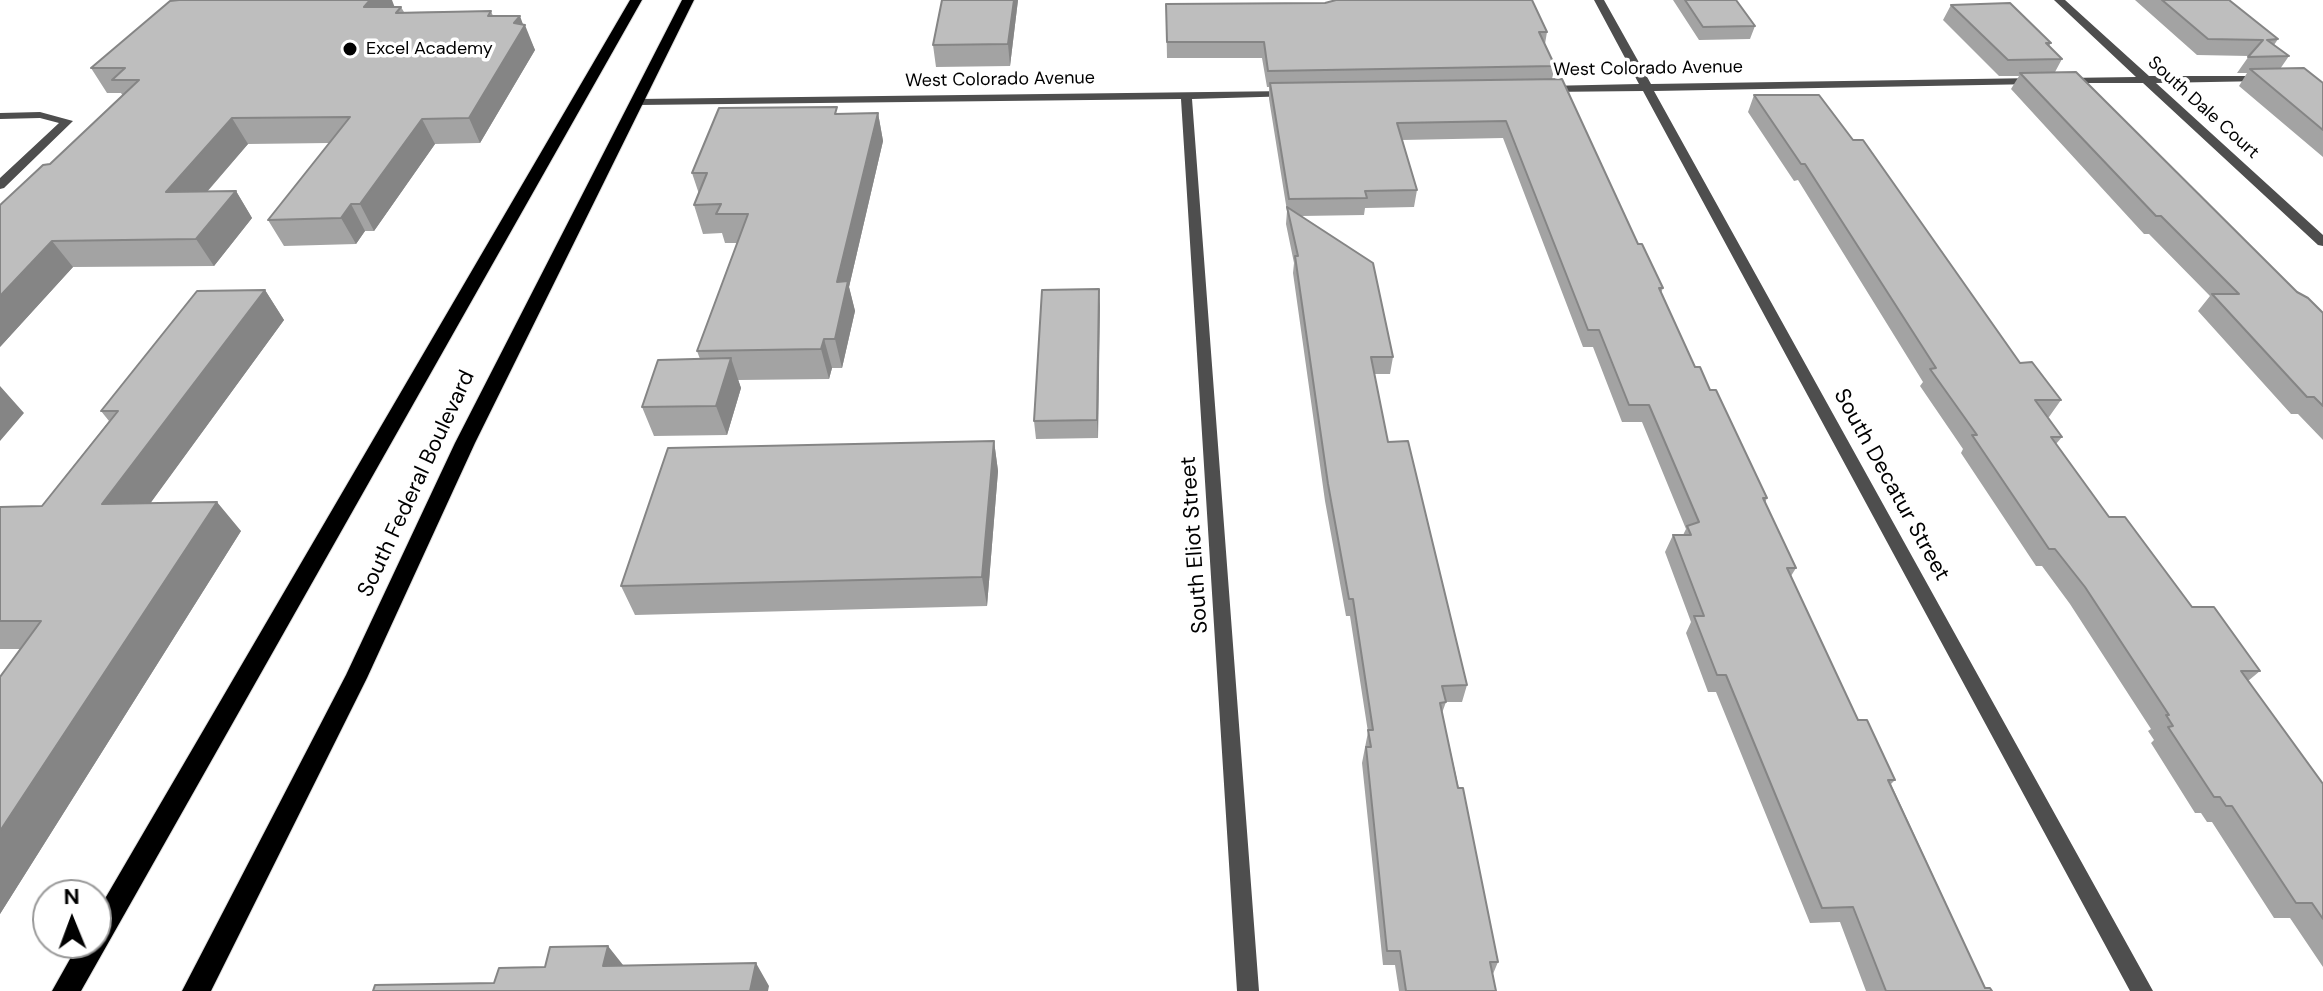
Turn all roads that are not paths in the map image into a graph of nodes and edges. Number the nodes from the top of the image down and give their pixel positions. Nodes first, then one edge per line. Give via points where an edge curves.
1 (636, 0) edge
2 (688, 0) edge
3 (1599, 0) edge
4 (2059, 0) edge
5 (2278, 78) edge
6 (2145, 79) junction
7 (1648, 87) junction
8 (1527, 90) edge
9 (1297, 94) edge
10 (1186, 96) junction
11 (638, 102) junction
12 (0, 116) edge
13 (0, 185) edge
14 (2323, 242) edge
15 (112, 911) edge
16 (84, 959) edge
17 (67, 987) edge
18 (196, 991) edge
19 (1248, 991) edge
20 (2142, 991) edge

1 - 15 main road, South Federal Boulevard
2 - 11 main road, South Federal Boulevard
3 - 7 street, South Decatur Street
4 - 6 street, South Dale Court
5 - 6 street, West Colorado Avenue
6 - 7 street, West Colorado Avenue
6 - 14 street, South Dale Court
7 - 8 street, West Colorado Avenue
7 - 20 street, South Decatur Street
9 - 10 street, West Colorado Avenue
10 - 11 street, West Colorado Avenue
10 - 19 street, South Eliot Street
11 - 18 main road, South Federal Boulevard
12 - 13 street via 67,121
16 - 17 main road, South Federal Boulevard

